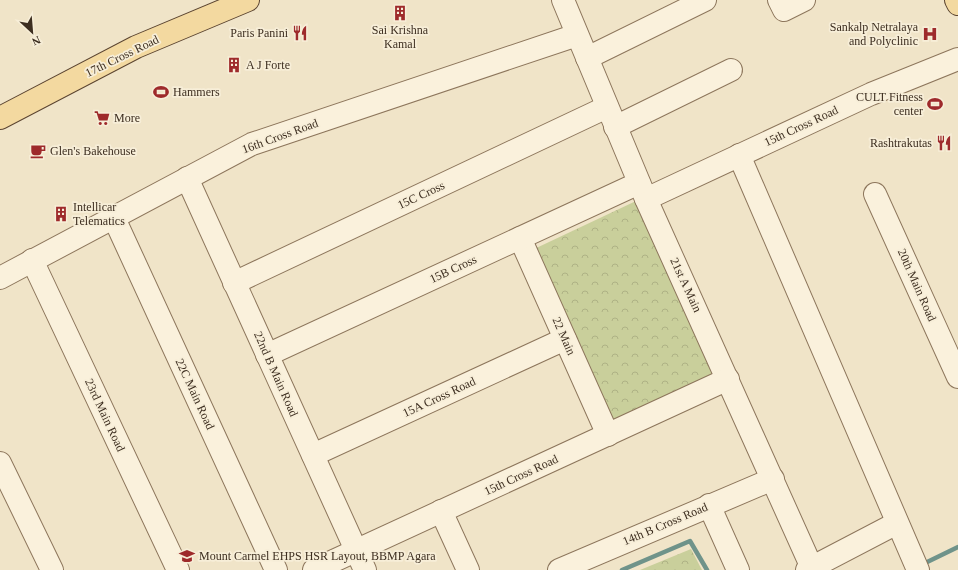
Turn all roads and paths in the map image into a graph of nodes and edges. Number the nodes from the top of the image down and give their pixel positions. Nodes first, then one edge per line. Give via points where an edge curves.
1 (248, 0) edge
2 (563, 0) edge
3 (705, 0) edge
4 (779, 0) edge
5 (804, 0) edge
6 (956, 0) edge
7 (958, 4) edge
8 (577, 36) junction
9 (587, 58) junction
10 (958, 59) edge
11 (731, 70) dead end
12 (607, 107) junction
13 (0, 118) edge
14 (615, 127) junction
15 (739, 155) junction
16 (187, 178) junction
17 (643, 191) junction
18 (875, 194) dead end
19 (114, 218) junction
20 (520, 238) junction
21 (32, 260) junction
22 (0, 278) edge
23 (234, 283) junction
24 (565, 339) junction
25 (267, 355) junction
26 (958, 377) edge
27 (728, 379) junction
28 (608, 435) junction
29 (313, 455) junction
30 (0, 463) edge
31 (773, 479) junction
32 (7, 492) edge
33 (708, 505) junction
34 (442, 511) junction
35 (897, 522) junction
36 (356, 551) junction
37 (916, 565) edge
38 (810, 569) edge
39 (52, 570) edge
40 (178, 570) edge
41 (276, 570) edge
42 (314, 570) edge
43 (365, 570) edge
44 (468, 570) edge
45 (559, 570) edge
46 (738, 570) edge

1 - 13 main road, 17th Cross Road via 136,47
2 - 8 street, 21st A Main
3 - 9 street
4 - 5 street via 784,10
6 - 7 main road
8 - 9 street, 21st A Main
8 - 16 street, 16th Cross Road via 252,144
9 - 12 street, 21st A Main
10 - 15 street, 15th Cross Road via 871,94
11 - 14 street
12 - 14 street, 21st A Main
12 - 23 street, 15C Cross
14 - 17 street, 21st A Main
15 - 17 street, 15th Cross Road
15 - 35 street
16 - 19 street, 16th Cross Road
16 - 23 street, 22nd B Main Road
17 - 20 street, 15B Cross
17 - 27 street, 21st A Main
18 - 26 street, 20th Main Road
19 - 21 street, 16th Cross Road
19 - 41 street, 22C Main Road
20 - 24 street, 22 Main
20 - 25 street, 15B Cross
21 - 22 street, 16th Cross Road
21 - 40 street, 23rd Main Road
23 - 25 street, 22nd B Main Road
24 - 28 street, 22 Main
24 - 29 street, 15A Cross Road
25 - 29 street, 22nd B Main Road
27 - 28 street, 15th Cross Road
27 - 31 street, 21st A Main
28 - 34 street, 15th Cross Road
29 - 36 street, 22nd B Main Road
30 - 32 street
31 - 33 street, 14th B Cross Road
31 - 38 street, 21st A Main
32 - 39 street
33 - 45 street, 14th B Cross Road
33 - 46 street
34 - 36 street, 15th Cross Road
34 - 44 street
35 - 37 street
35 - 38 street
36 - 42 street, 15th Cross Road
36 - 43 street, 22nd B Main Road

